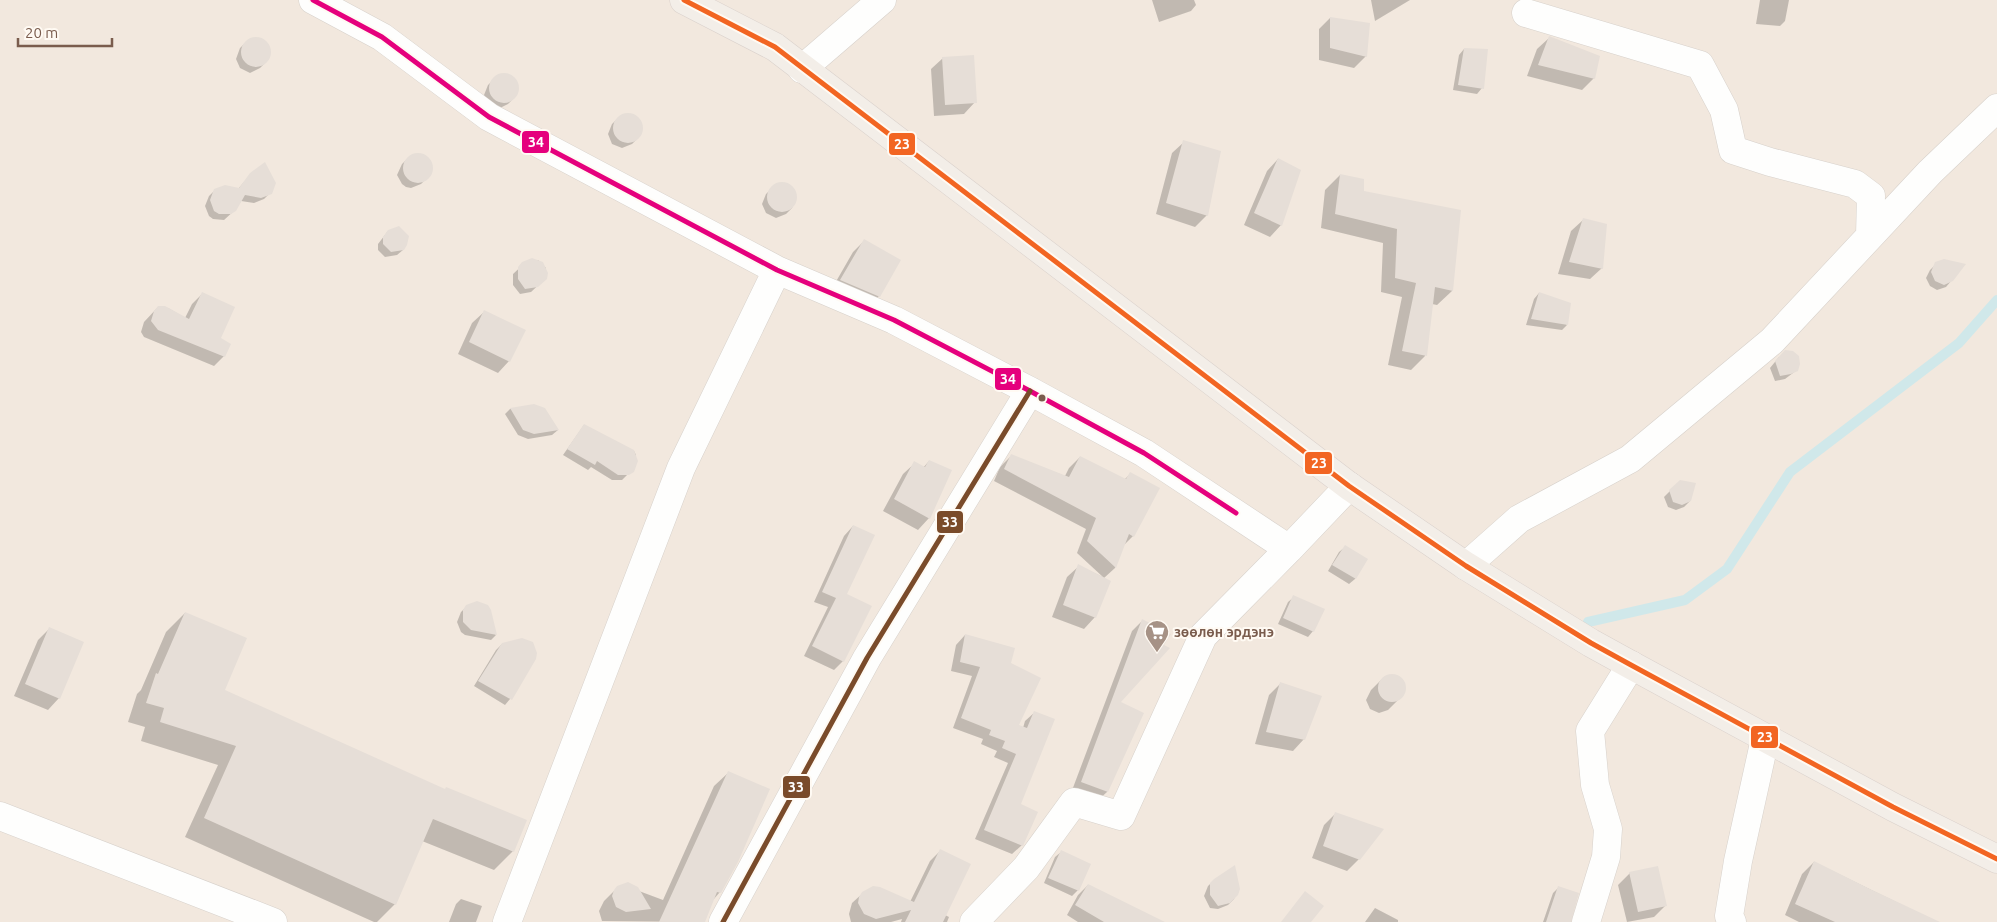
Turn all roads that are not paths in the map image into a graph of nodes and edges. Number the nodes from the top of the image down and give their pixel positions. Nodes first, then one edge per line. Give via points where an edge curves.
1 (313, 0) edge
2 (684, 0) edge
3 (882, 0) edge
4 (1526, 13) dead end
5 (802, 69) junction
6 (1997, 108) edge
7 (1870, 236) junction
8 (777, 270) junction
9 (1030, 391) junction
10 (1349, 486) junction
11 (1289, 549) junction
12 (1466, 566) junction
13 (1631, 665) junction
14 (1765, 739) junction
15 (0, 816) edge
16 (1997, 859) edge
17 (273, 922) edge
18 (507, 922) edge
19 (723, 922) edge
20 (974, 922) edge
21 (1586, 922) edge
22 (1732, 922) edge

1 - 8 street via 382,38 488,117
2 - 5 main road via 775,47
3 - 5 street
4 - 7 street via 1700,66 1724,110 1734,150 1855,184 1871,196
5 - 10 main road
6 - 7 street
7 - 12 street via 1772,341 1630,460 1519,519
8 - 9 street via 894,320
8 - 18 street via 681,468
9 - 11 street via 1144,453
9 - 19 street via 867,658
10 - 11 street
10 - 12 main road
11 - 20 street via 1203,636 1121,816 1074,802 1026,868
12 - 13 main road
13 - 14 main road
13 - 21 street via 1590,731 1596,785 1608,829 1606,857
14 - 16 main road
14 - 22 street via 1738,861 1729,916
15 - 17 street

